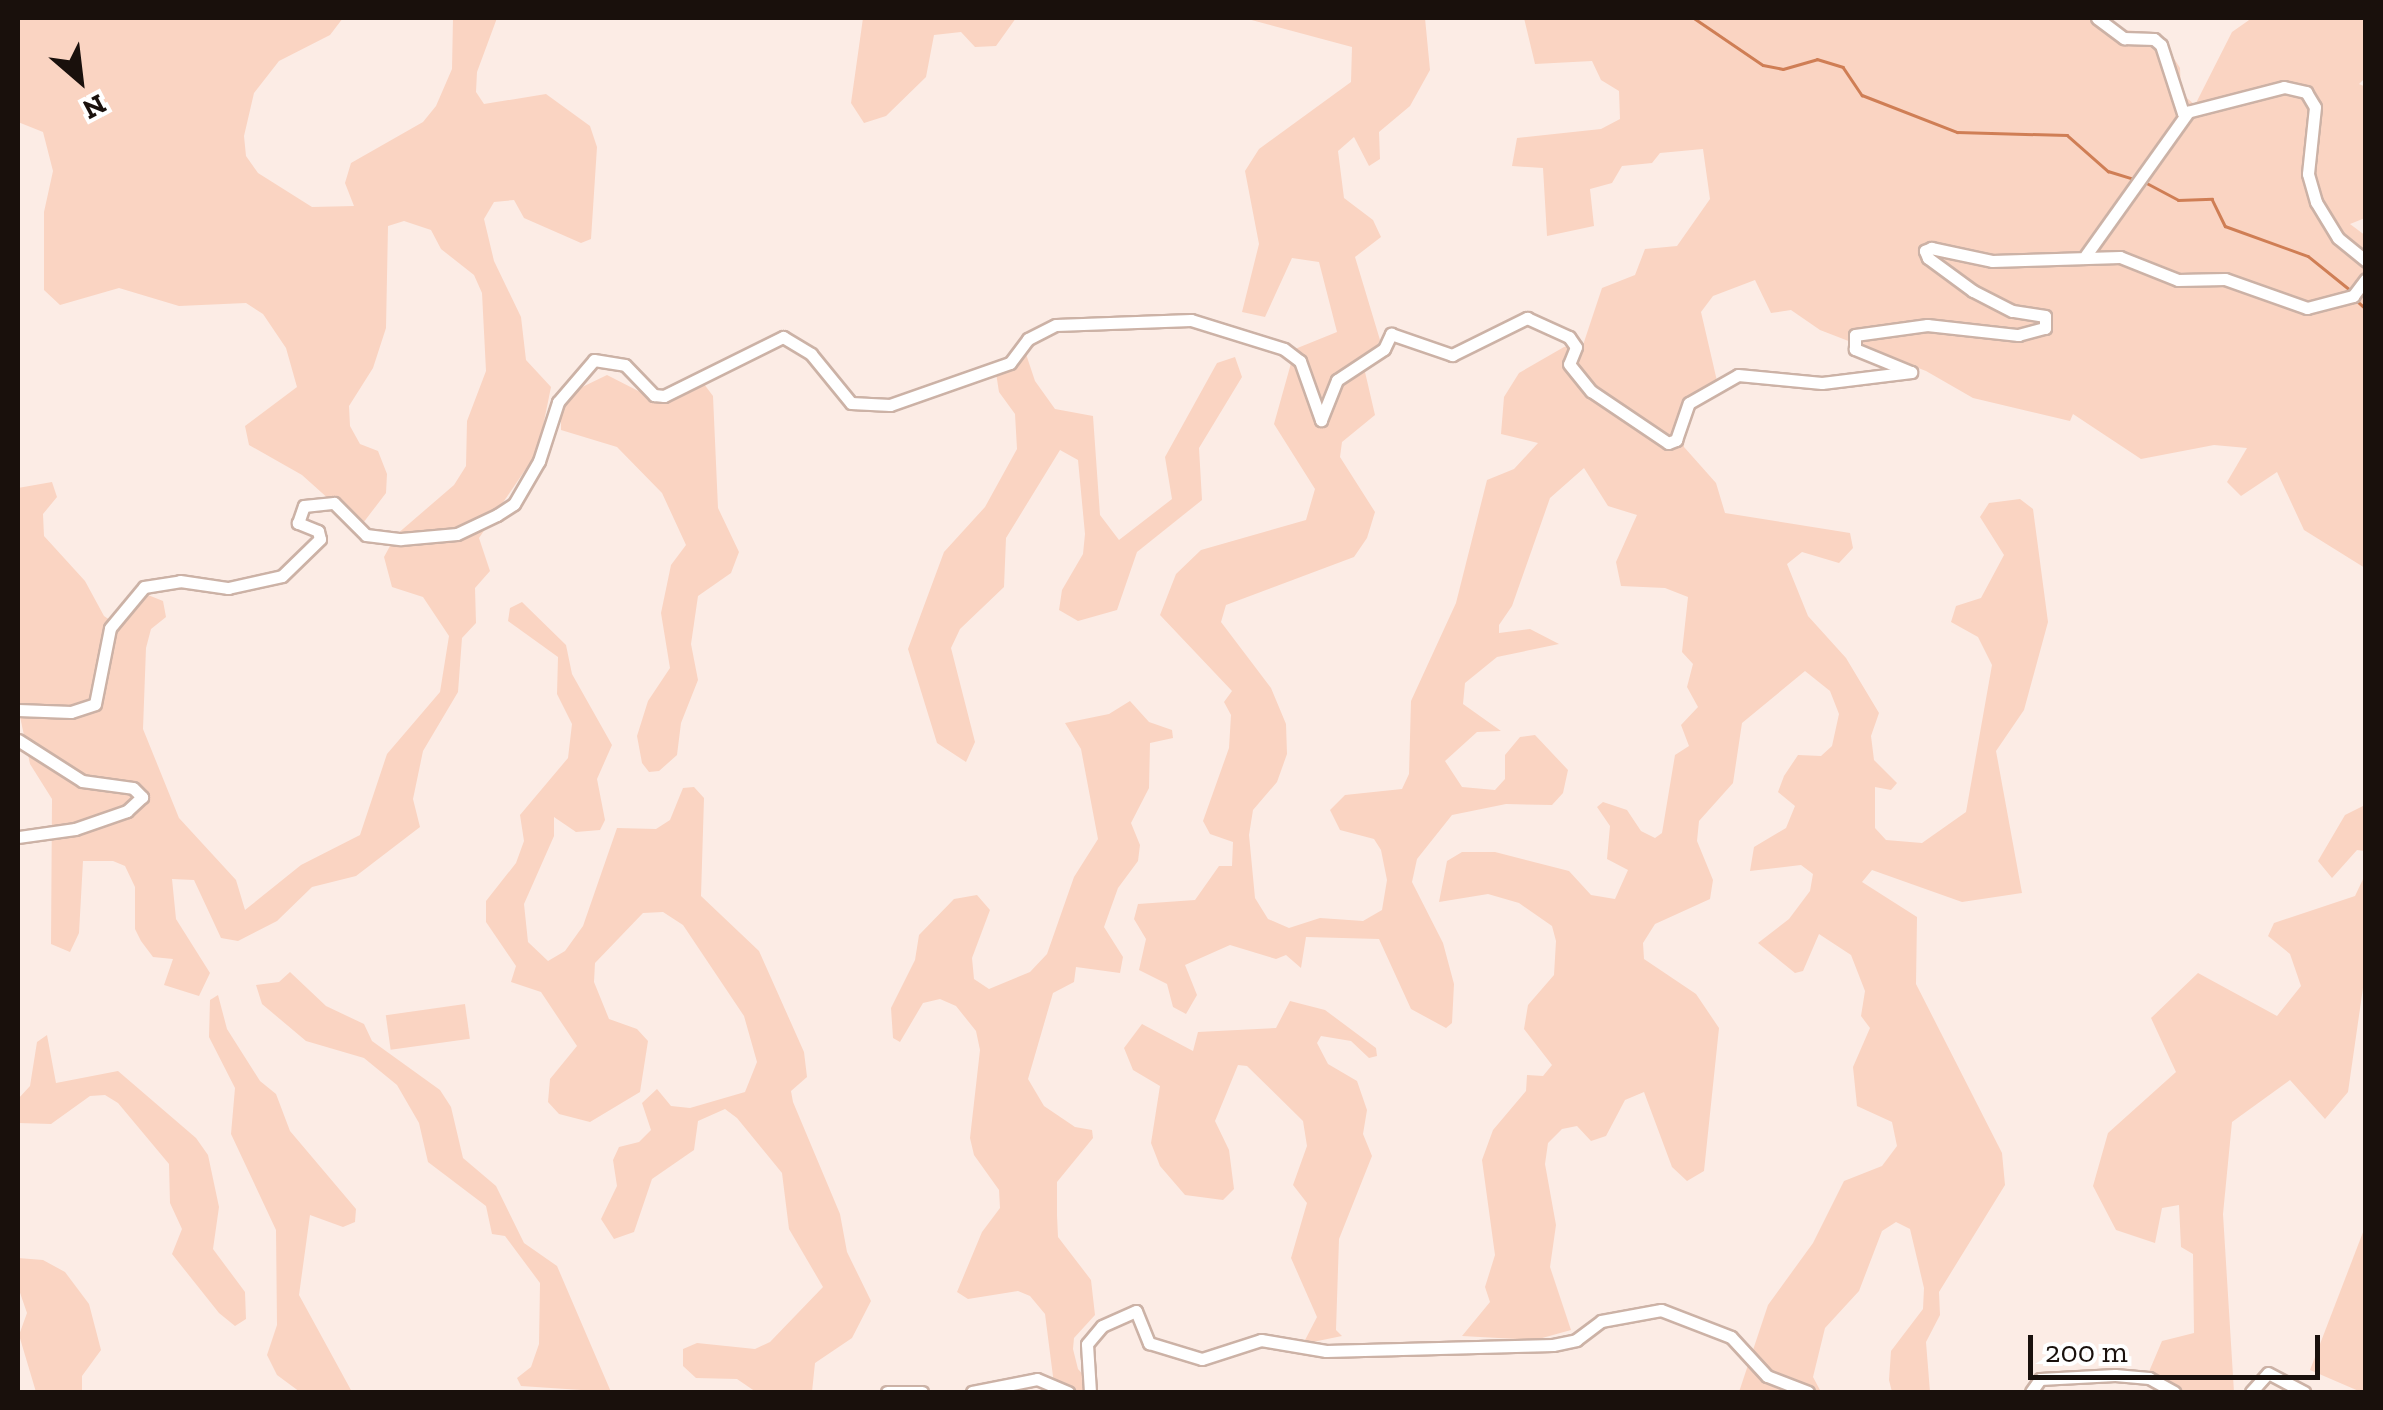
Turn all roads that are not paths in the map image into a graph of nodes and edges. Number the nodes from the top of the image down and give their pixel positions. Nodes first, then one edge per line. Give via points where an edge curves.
1 (2097, 18) edge
2 (2188, 112) junction
3 (2086, 255) junction
4 (2366, 261) edge
5 (2366, 279) edge
6 (18, 710) edge
7 (18, 740) edge
8 (18, 837) edge
9 (886, 1392) edge
10 (922, 1392) edge
11 (972, 1392) edge
12 (1068, 1392) edge
13 (1090, 1392) edge
14 (1808, 1392) edge
15 (2030, 1392) edge
16 (2174, 1392) edge
17 (2252, 1392) edge
18 (2304, 1392) edge

1 - 2 street via 2124,38 2154,38 2161,45 2178,102
2 - 3 street
2 - 4 street via 2284,87 2306,92 2315,107 2308,174 2316,202 2338,238
3 - 5 street via 2120,256 2178,280 2224,280 2306,308 2353,296
3 - 6 street via 1992,261 1932,248 1925,252 1928,258 1973,291 2012,312 2045,316 2044,328 2018,335 1927,325 1854,335 1855,348 1911,372 1822,383 1738,375 1689,403 1676,440 1668,443 1592,391 1568,364 1576,347 1569,337 1527,318 1452,355 1391,334 1384,349 1337,380 1320,420 1300,361 1284,349 1192,320 1056,326 1028,339 1010,363 890,405 851,403 811,354 783,337 664,396 654,395 625,364 594,360 558,402 539,461 514,504 497,515 457,534 401,538 366,536 334,503 304,506 298,522 318,531 320,539 282,576 228,588 180,582 144,587 110,628 96,704 71,712
7 - 8 street via 82,781 133,788 142,797 127,810 75,830
9 - 10 street
11 - 12 street via 1037,1379
13 - 14 street via 1087,1344 1102,1326 1136,1311 1149,1343 1202,1359 1261,1340 1326,1351 1553,1344 1576,1340 1601,1321 1661,1310 1731,1338 1767,1376
15 - 16 street via 2040,1379 2097,1375 2149,1378
17 - 18 street via 2268,1373

